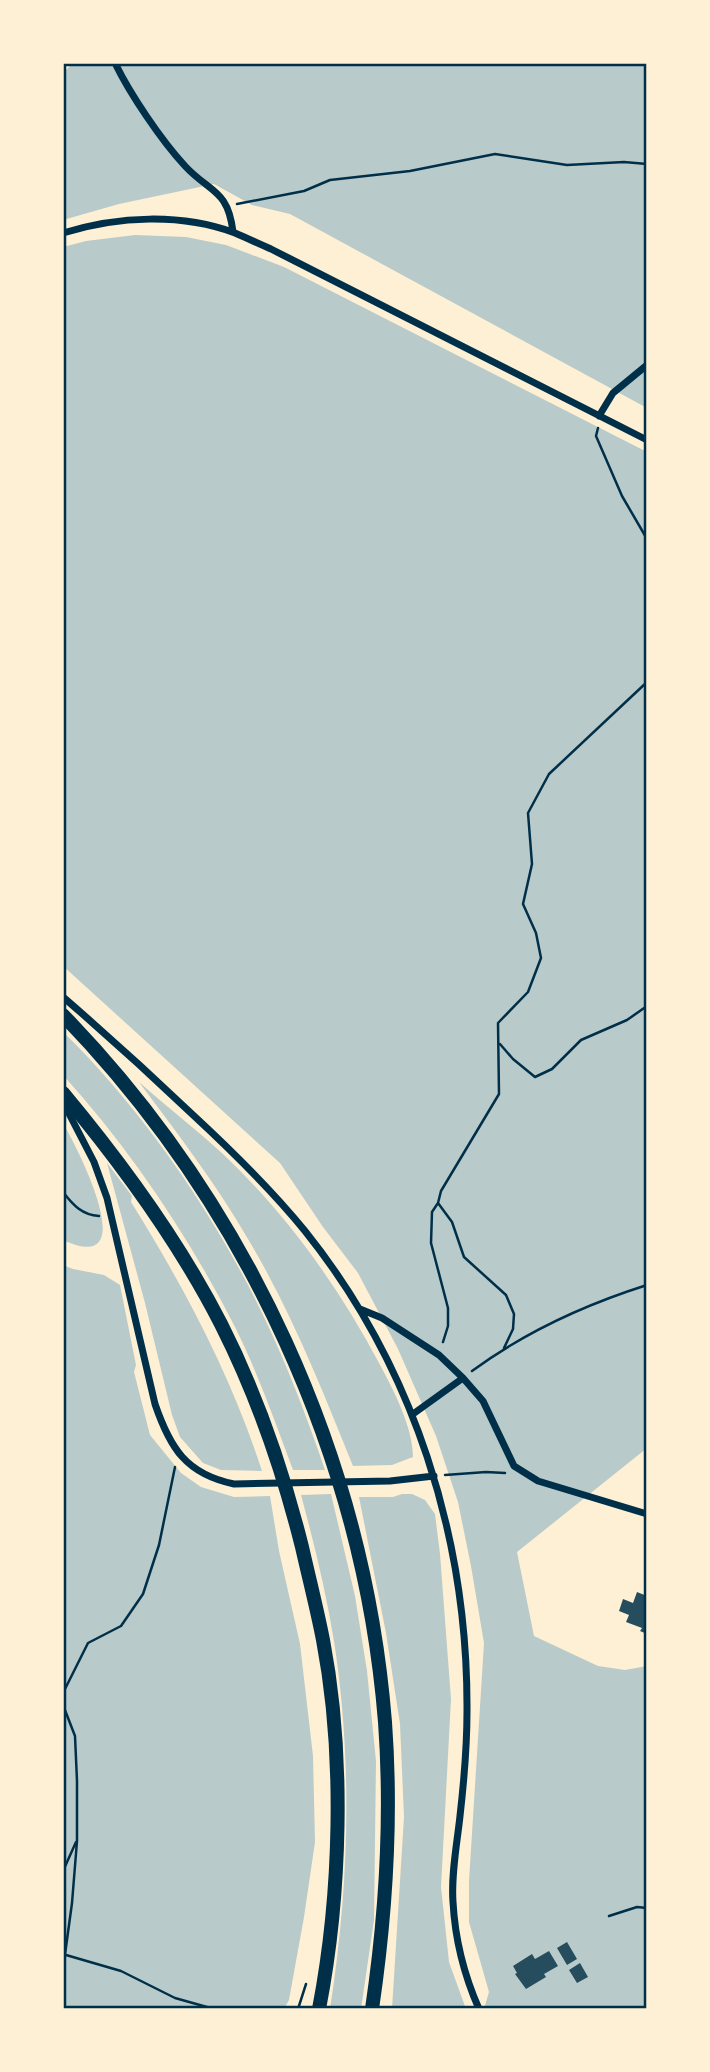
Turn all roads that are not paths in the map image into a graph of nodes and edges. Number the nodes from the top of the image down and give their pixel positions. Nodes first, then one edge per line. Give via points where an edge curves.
1 (115, 63) edge
2 (233, 232) junction
3 (63, 233) edge
4 (647, 365) edge
5 (599, 416) junction
6 (647, 440) edge
7 (63, 998) edge
8 (63, 1015) edge
9 (63, 1093) edge
10 (63, 1101) edge
11 (359, 1309) junction
12 (463, 1378) junction
13 (413, 1414) junction
14 (434, 1476) junction
15 (647, 1514) edge
16 (319, 2009) edge
17 (372, 2009) edge
18 (479, 2009) edge

1 - 2 street via 163,138 186,167 222,198 231,214
2 - 3 street via 178,221 136,219
2 - 5 street
4 - 5 street via 613,393
5 - 6 street
7 - 11 street via 127,1052 263,1183 305,1231
8 - 17 main road via 136,1097 234,1240 295,1360 324,1435 365,1586 385,1722 386,1890
9 - 16 main road via 162,1223 221,1324 251,1390 295,1519 323,1642 336,1763 331,1922
10 - 14 street via 94,1162 111,1215 155,1404 178,1452 204,1475 234,1484
11 - 12 street via 382,1318 439,1355
11 - 13 street
12 - 13 street
12 - 15 street via 484,1401 514,1466 538,1481
13 - 14 street
14 - 18 street via 461,1598 466,1653 465,1769 453,1900 461,1959

